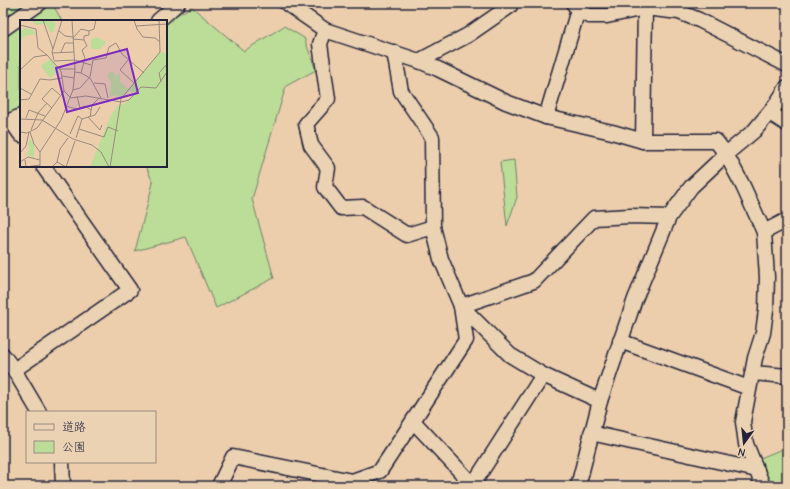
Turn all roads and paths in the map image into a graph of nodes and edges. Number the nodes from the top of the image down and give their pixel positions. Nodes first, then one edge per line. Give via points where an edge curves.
1 (40, 3) edge
2 (178, 3) edge
3 (286, 3) edge
4 (512, 3) edge
5 (575, 7) edge
6 (646, 8) junction
7 (159, 20) edge
8 (3, 29) edge
9 (325, 30) junction
10 (394, 52) junction
11 (419, 61) junction
12 (787, 66) edge
13 (787, 87) edge
14 (770, 113) junction
15 (546, 117) junction
16 (12, 121) edge
17 (787, 124) edge
18 (20, 133) edge
19 (643, 141) junction
20 (726, 154) junction
21 (44, 167) edge
22 (669, 217) junction
23 (787, 220) edge
24 (433, 227) junction
25 (764, 232) junction
26 (461, 306) junction
27 (620, 341) junction
28 (3, 355) edge
29 (14, 370) junction
30 (753, 373) junction
31 (543, 375) junction
32 (787, 376) edge
33 (750, 388) junction
34 (600, 401) junction
35 (38, 411) edge
36 (413, 421) junction
37 (591, 433) junction
38 (62, 463) edge
39 (757, 470) junction
40 (473, 485) edge
41 (63, 486) edge
42 (218, 486) edge
43 (578, 486) edge
44 (763, 486) edge

1 - 8 street
2 - 7 street
3 - 9 street
4 - 11 street via 468,36
5 - 6 street via 589,16 607,16
5 - 15 street
6 - 12 street via 686,14
6 - 19 street
9 - 10 street
9 - 24 street via 320,44 328,99 306,124 311,145 328,168 325,187 341,208 363,207 407,235
10 - 11 street
10 - 24 street via 402,91 432,137
11 - 15 street via 506,102
13 - 14 street
14 - 17 street
14 - 20 street via 754,131
15 - 19 street
16 - 18 street
19 - 20 street via 716,141
20 - 22 street via 691,187
20 - 25 street via 744,186
21 - 29 street via 130,290
22 - 26 street via 594,218 534,281
22 - 27 street
23 - 25 street
24 - 26 street via 441,258
25 - 30 street via 766,310
26 - 31 street via 510,355
26 - 36 street via 466,340
27 - 33 street
27 - 34 street
28 - 29 street
29 - 35 street
30 - 32 street
30 - 33 street
31 - 34 street
31 - 40 street
33 - 39 street via 743,422 746,444
34 - 37 street
36 - 40 street
36 - 42 street via 380,471 352,481 233,457
37 - 39 street
37 - 43 street
38 - 41 street
39 - 44 street

